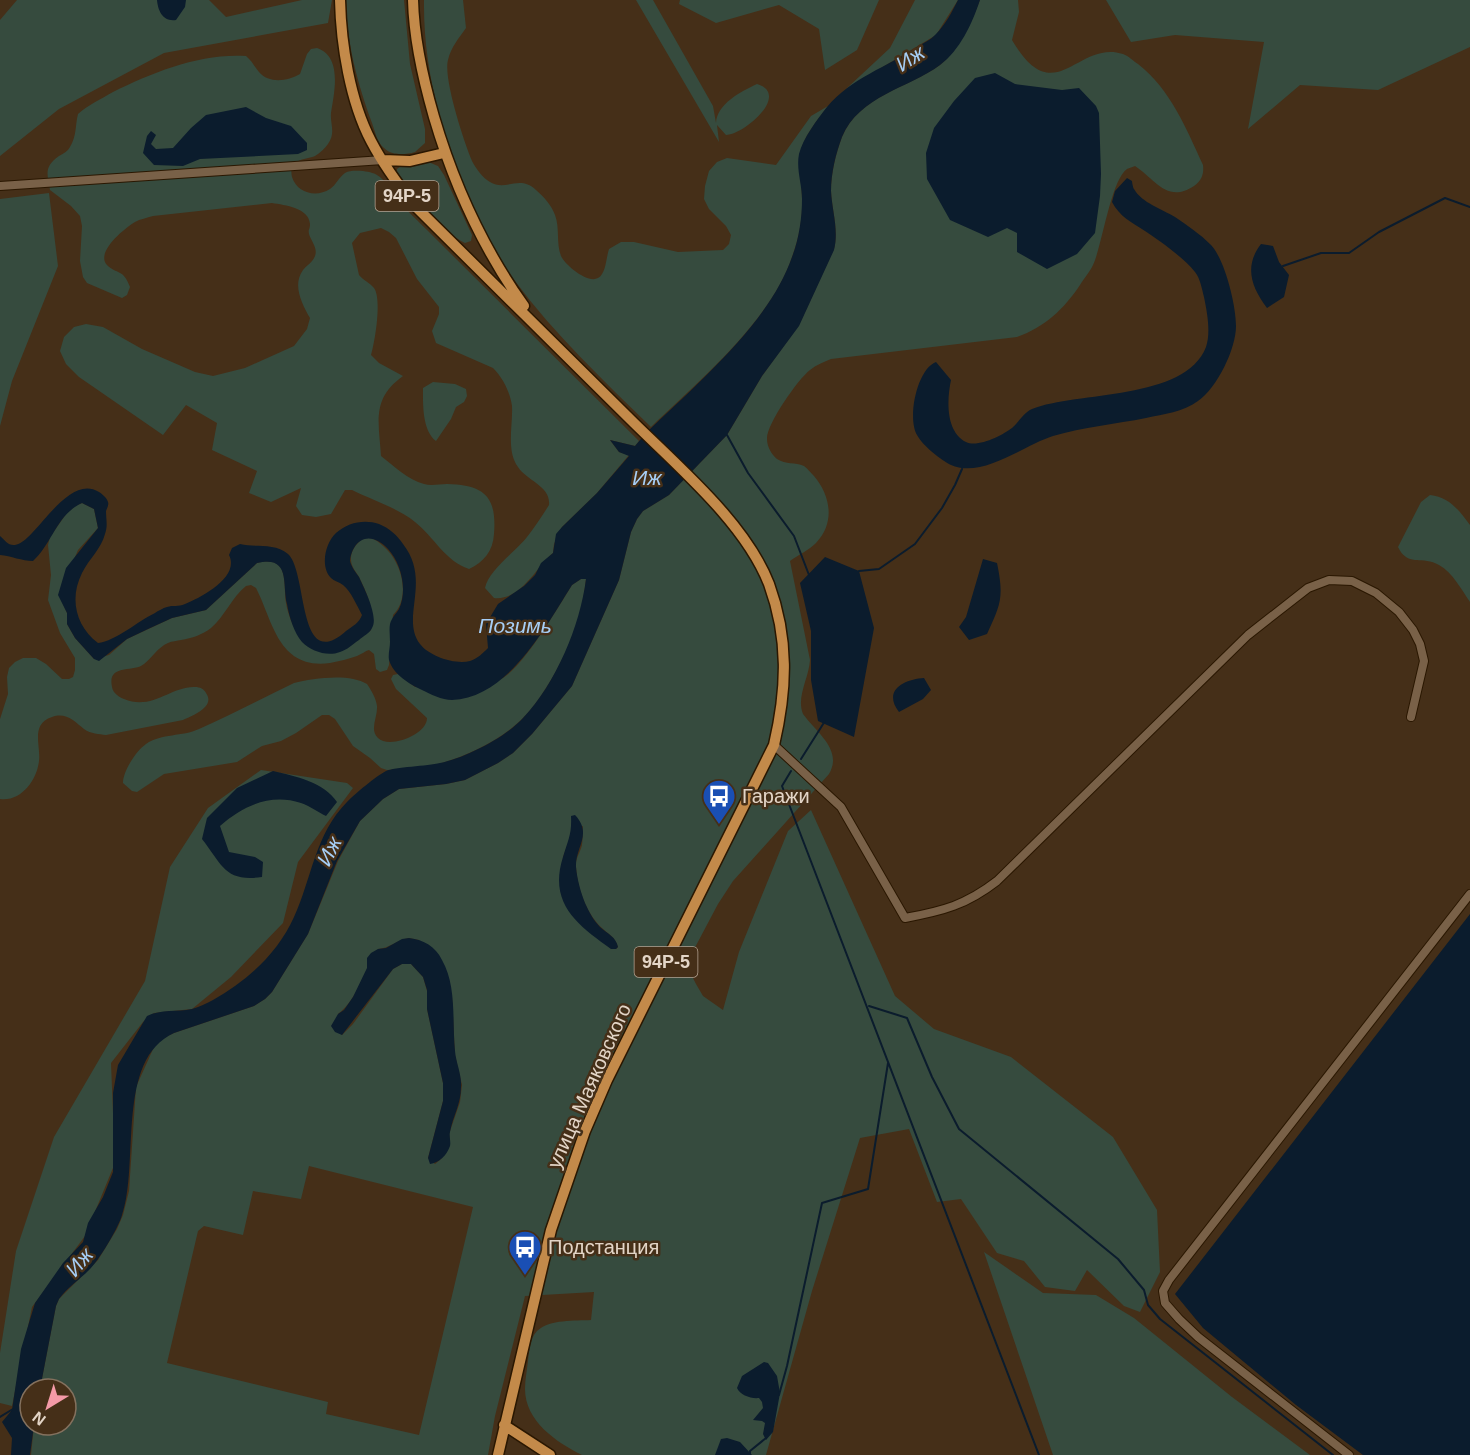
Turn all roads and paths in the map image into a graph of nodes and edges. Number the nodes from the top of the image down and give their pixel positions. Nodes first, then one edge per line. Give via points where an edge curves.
1 (340, 0) edge
2 (413, 0) edge
3 (444, 153) junction
4 (382, 160) junction
5 (0, 186) edge
6 (557, 345) junction
7 (1411, 717) dead end
8 (774, 745) junction
9 (1470, 894) edge
10 (504, 1425) junction
11 (498, 1455) edge
12 (550, 1455) edge
13 (1349, 1455) edge

1 - 4 main road, 94Р-5 via 348,69 370,139
2 - 3 main road, 94Р-5 via 425,87
3 - 4 main road via 410,161
3 - 6 main road, 94Р-5 via 497,267
4 - 5 street
4 - 6 main road, 94Р-5 via 416,206
6 - 8 main road, улица Маяковского / 94Р-5 via 701,490 754,556 778,613 785,670
7 - 8 street via 1424,661 1413,630 1399,612 1376,593 1352,581 1329,580 1308,588 1248,634 998,881 977,897 954,907 905,918 841,807
8 - 10 main road, улица Маяковского / 94Р-5 via 585,1131 551,1230
9 - 13 street via 1163,1292 1165,1303 1198,1337
10 - 11 main road, улица Маяковского / 94Р-5
10 - 12 main road

